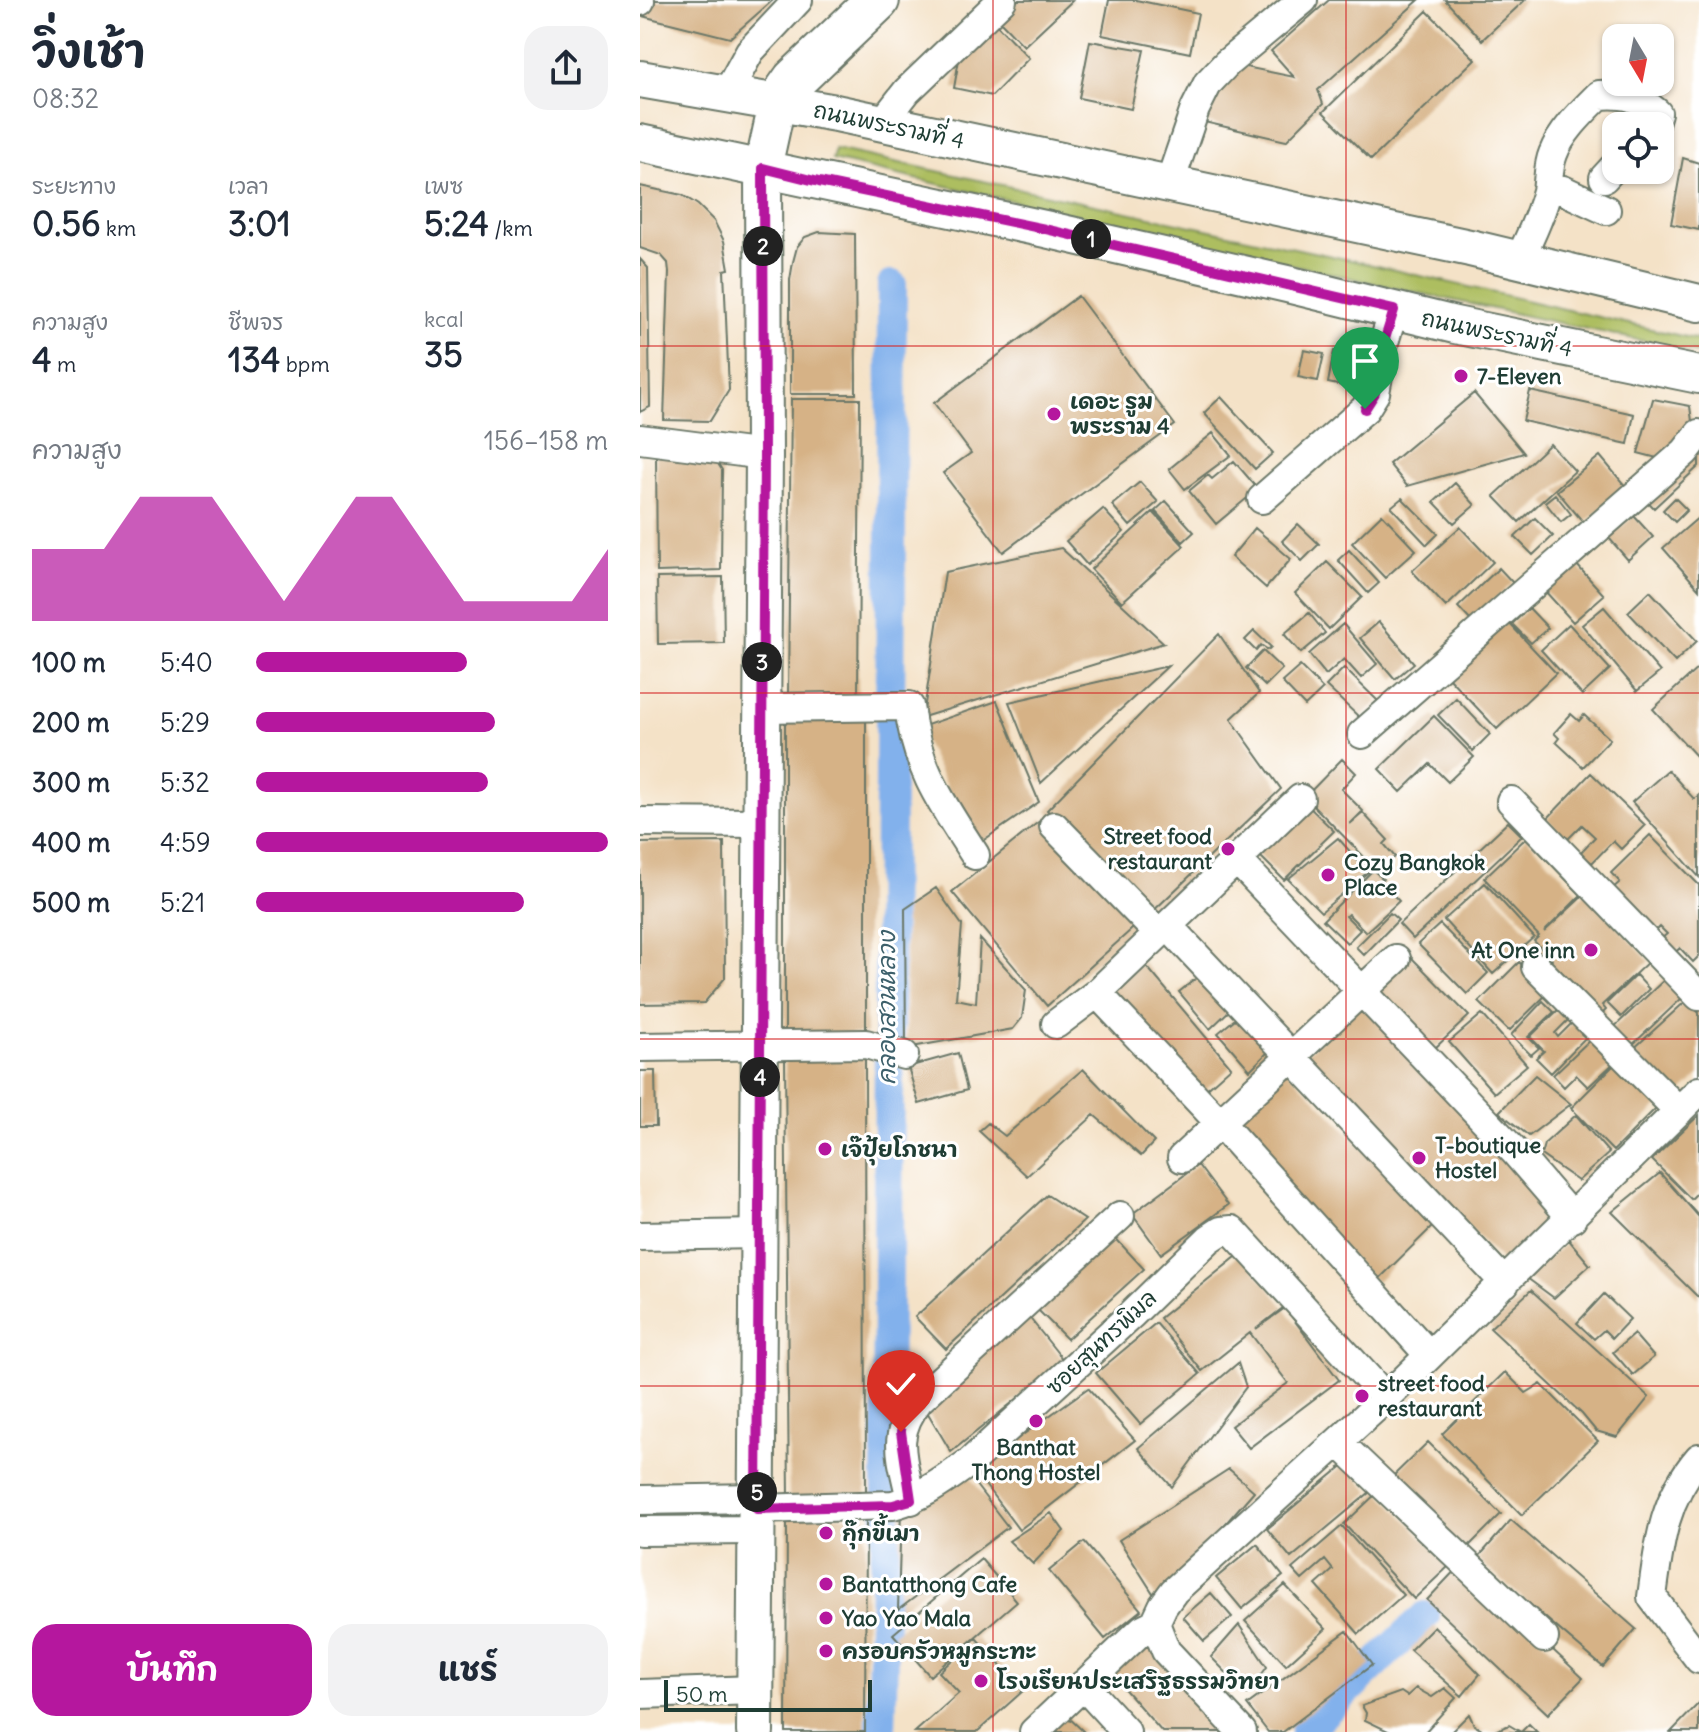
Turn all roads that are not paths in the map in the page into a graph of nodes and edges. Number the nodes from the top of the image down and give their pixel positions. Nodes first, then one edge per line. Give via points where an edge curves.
1 (798, 0) edge
2 (878, 0) edge
3 (1002, 0) edge
4 (1303, 0) edge
5 (640, 79) edge
6 (726, 95) junction
7 (777, 104) junction
8 (1656, 112) edge
9 (882, 123) junction
10 (640, 143) edge
11 (763, 168) junction
12 (1169, 185) junction
13 (1548, 187) junction
14 (1606, 210) dead end
15 (1519, 260) junction
16 (1699, 303) edge
17 (1394, 310) junction
18 (1699, 375) edge
19 (1699, 434) edge
20 (640, 439) edge
21 (640, 455) edge
22 (764, 455) junction
23 (1262, 499) dead end
24 (762, 708) junction
25 (1362, 734) dead end
26 (1300, 799) dead end
27 (1511, 801) dead end
28 (640, 822) edge
29 (761, 823) junction
30 (1054, 826) dead end
31 (975, 855) dead end
32 (1238, 861) junction
33 (1163, 930) junction
34 (1396, 959) dead end
35 (1536, 967) dead end
36 (1362, 990) junction
37 (1097, 993) junction
38 (1699, 996) edge
39 (1056, 1024) dead end
40 (640, 1047) edge
41 (760, 1047) junction
42 (904, 1055) dead end
43 (1292, 1058) junction
44 (1689, 1101) edge
45 (1219, 1122) junction
46 (1182, 1158) dead end
47 (1120, 1216) dead end
48 (1572, 1218) junction
49 (760, 1234) junction
50 (640, 1236) edge
51 (1505, 1283) junction
52 (1429, 1355) junction
53 (1386, 1398) junction
54 (1339, 1443) junction
55 (1699, 1458) edge
56 (640, 1500) edge
57 (902, 1502) junction
58 (757, 1512) junction
59 (640, 1531) edge
60 (1155, 1623) junction
61 (1544, 1638) dead end
62 (1699, 1659) edge
63 (1083, 1685) junction
64 (755, 1690) junction
65 (640, 1694) edge
66 (755, 1732) edge
67 (1034, 1732) edge
68 (1126, 1732) edge
69 (1242, 1732) edge

1 - 6 street via 750,51
2 - 7 highway via 794,80
3 - 9 street via 907,91
4 - 12 street via 1208,83
5 - 6 main road, ถนนพระรามที่ 4
6 - 7 main road, ถนนพระรามที่ 4
7 - 9 main road, ถนนพระรามที่ 4
7 - 11 main road
8 - 13 street via 1640,99 1599,95 1553,152
9 - 12 main road, ถนนพระรามที่ 4
10 - 11 main road, ถนนพระรามที่ 4
11 - 17 main road, ถนนพระรามที่ 4
11 - 22 main road
12 - 15 main road, ถนนพระรามที่ 4
13 - 14 street
13 - 15 street
15 - 16 main road, ถนนพระรามที่ 4
17 - 18 main road, ถนนพระรามที่ 4
17 - 23 street via 1375,393 1365,409
19 - 25 street via 1685,452
20 - 21 street
20 - 22 street
22 - 24 main road
24 - 29 main road
24 - 31 street via 909,706 913,737 933,790
26 - 32 street
27 - 38 street
28 - 29 street
29 - 41 main road
30 - 33 street
32 - 33 street
32 - 36 street
33 - 37 street
33 - 43 street
34 - 36 street
35 - 44 street
36 - 43 street
36 - 48 street
37 - 39 street
37 - 45 street
40 - 41 street
41 - 42 street via 866,1044
41 - 49 main road
43 - 45 street
43 - 51 street
44 - 48 street
45 - 46 street
45 - 52 street
47 - 57 street via 905,1417
48 - 51 street
49 - 50 street
49 - 58 main road
51 - 52 street
52 - 53 street
53 - 54 street
53 - 57 street, ซอยสุนทรพิมล via 1232,1230 1221,1231 970,1462
54 - 60 street via 1174,1591
54 - 61 street
55 - 62 street via 1667,1509 1652,1597
56 - 58 street
57 - 58 street, ซอยสุนทรพิมล
58 - 59 street
58 - 64 main road
60 - 63 street
60 - 69 street via 1166,1651
63 - 67 street
63 - 68 street
64 - 65 street
64 - 66 main road

